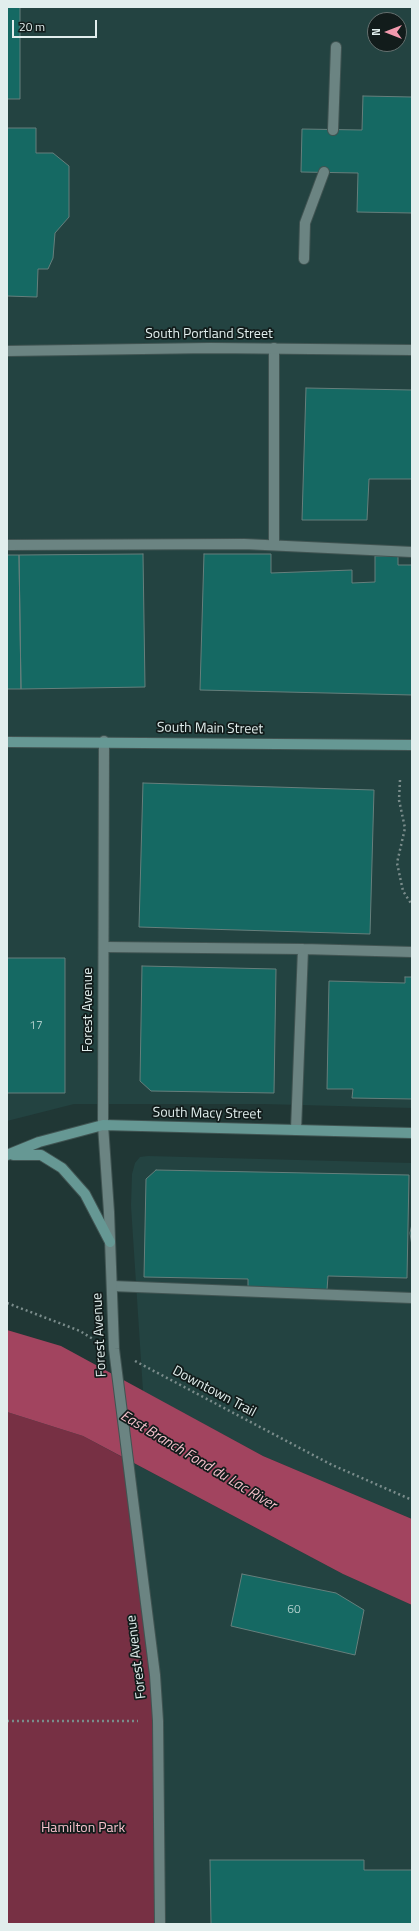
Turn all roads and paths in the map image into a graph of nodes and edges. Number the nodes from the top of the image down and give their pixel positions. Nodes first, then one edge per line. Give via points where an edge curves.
1 (336, 47) dead end
2 (333, 130) dead end
3 (324, 172) dead end
4 (304, 259) dead end
5 (274, 348) junction
6 (412, 350) edge
7 (7, 351) edge
8 (7, 545) edge
9 (274, 546) junction
10 (412, 552) edge
11 (104, 741) junction
12 (7, 742) edge
13 (412, 745) edge
14 (400, 780) dead end
15 (412, 905) edge
16 (104, 947) junction
17 (303, 949) junction
18 (412, 952) edge
19 (103, 1125) junction
20 (296, 1130) junction
21 (412, 1133) edge
22 (7, 1155) edge
23 (110, 1242) junction
24 (112, 1286) junction
25 (412, 1298) edge
26 (7, 1303) edge
27 (114, 1349) junction
28 (412, 1500) edge
29 (7, 1721) edge
30 (158, 1722) junction
31 (160, 1924) edge

1 - 2 street
3 - 4 street via 305,223
5 - 6 street, South Portland Street
5 - 7 street, South Portland Street
5 - 9 street
8 - 9 street
9 - 10 street
11 - 12 main road, South Main Street
11 - 13 main road, South Main Street
11 - 16 street, Forest Avenue
14 - 15 path via 399,800 405,828 397,863 403,891
16 - 17 street
16 - 19 street, Forest Avenue
17 - 18 street
17 - 20 street
19 - 20 main road, South Macy Street
19 - 22 main road, South Macy Street via 39,1142
19 - 23 street, Forest Avenue
20 - 21 main road, South Macy Street
22 - 23 main road via 41,1155 62,1168 85,1194
23 - 24 street, Forest Avenue
24 - 25 street
24 - 27 street, Forest Avenue
26 - 27 path, Downtown Trail via 80,1331
27 - 28 path, Downtown Trail via 332,1465
27 - 30 street, Forest Avenue via 155,1675
29 - 30 path
30 - 31 street, Forest Avenue

